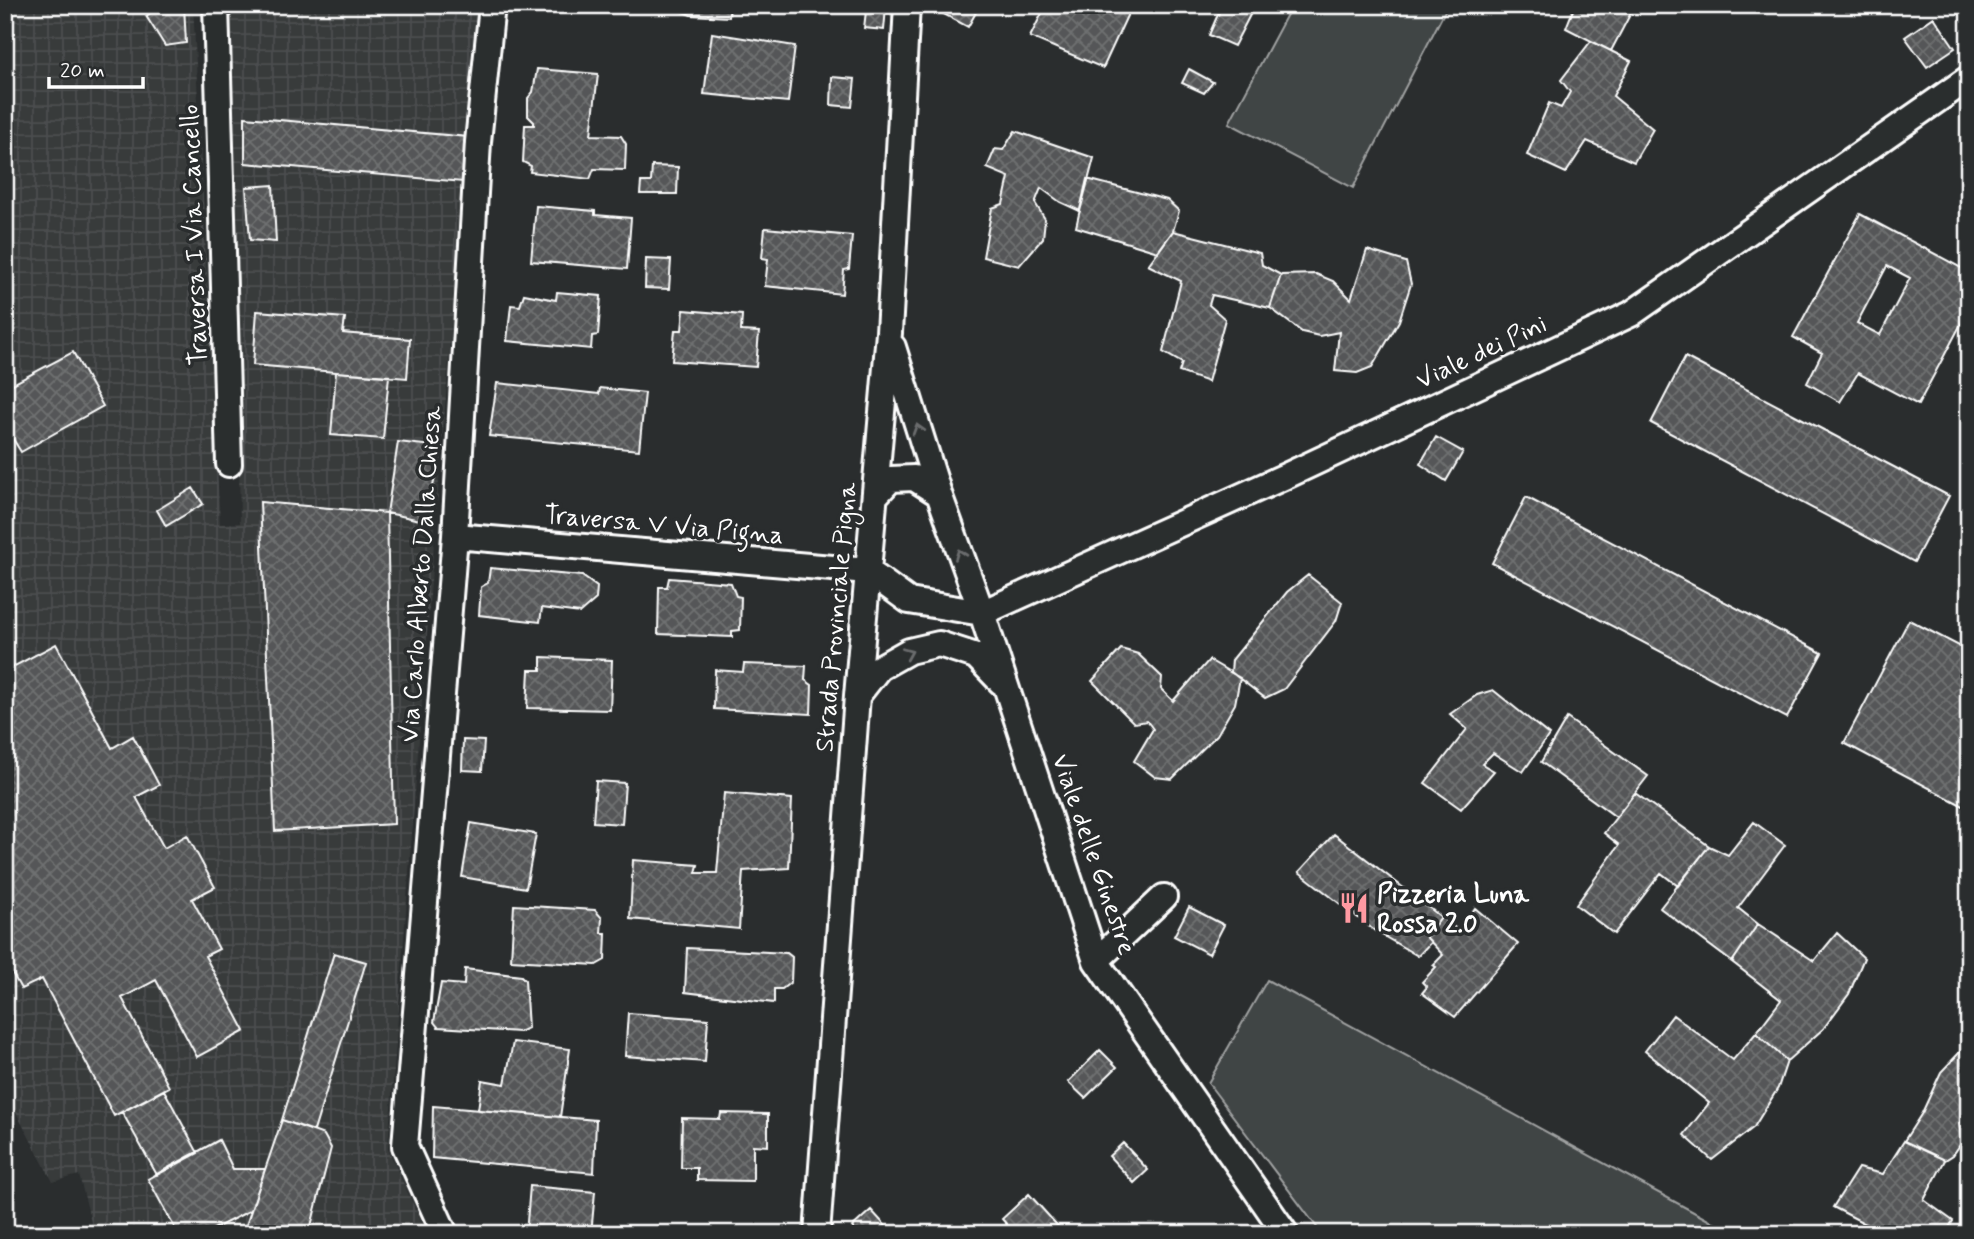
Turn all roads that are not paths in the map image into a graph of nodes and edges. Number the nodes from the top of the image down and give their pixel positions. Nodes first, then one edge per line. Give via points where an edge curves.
1 (216, 5) edge
2 (492, 5) edge
3 (907, 5) edge
4 (1969, 78) edge
5 (889, 333) junction
6 (229, 464) dead end
7 (939, 494) junction
8 (875, 496) junction
9 (455, 536) junction
10 (868, 571) junction
11 (982, 613) junction
12 (1006, 688) junction
13 (857, 696) junction
14 (1164, 897) dead end
15 (1096, 961) junction
16 (445, 1234) edge
17 (817, 1234) edge
18 (1286, 1234) edge

1 - 6 street, Traversa I Via Cancello
2 - 9 street, Via Carlo Alberto Dalla Chiesa via 478,142
3 - 5 street, Strada Provinciale Pigna
4 - 11 street, Viale dei Pini via 1631,314
7 -> 5 street, Viale delle Ginestre
5 - 8 street, Strada Provinciale Pigna
7 - 8 street via 914,478 903,478 891,479
11 -> 7 street, Viale delle Ginestre
8 - 10 street, Strada Provinciale Pigna
9 - 10 street, Traversa V Via Pigna
9 - 16 street, Via Carlo Alberto Dalla Chiesa via 405,1146
10 - 11 street via 909,601
10 - 13 street, Strada Provinciale Pigna
11 - 12 street, Viale delle Ginestre
13 -> 12 street via 879,668 909,651 939,644 976,656
12 - 15 street, Viale delle Ginestre
13 - 17 street, Strada Provinciale Pigna
14 - 15 street
15 - 18 street, Viale delle Ginestre

